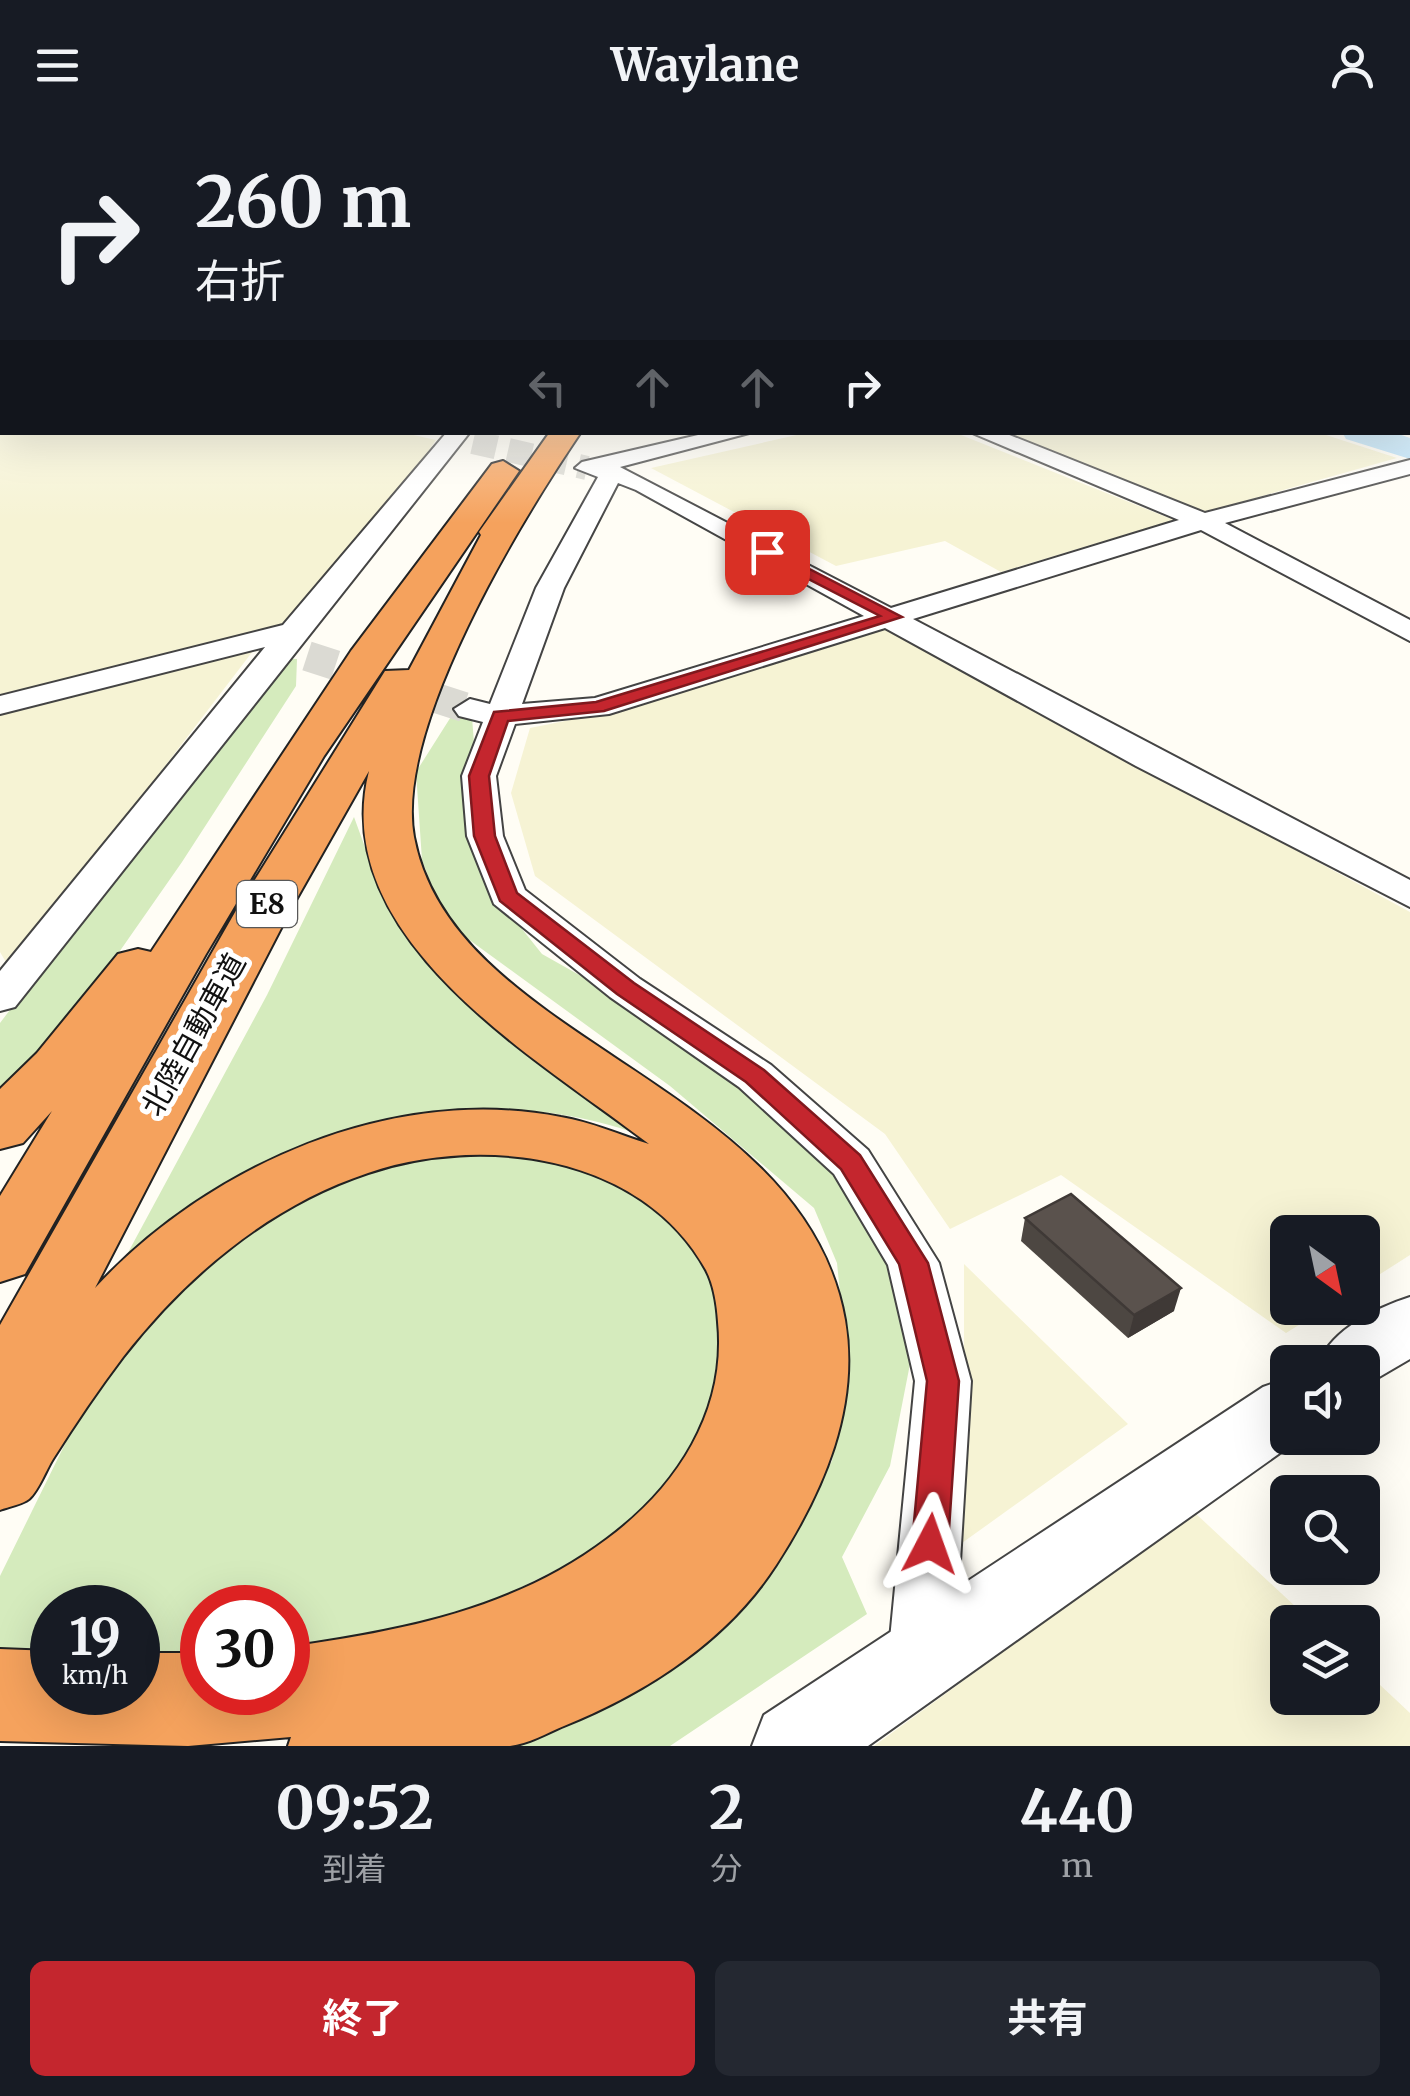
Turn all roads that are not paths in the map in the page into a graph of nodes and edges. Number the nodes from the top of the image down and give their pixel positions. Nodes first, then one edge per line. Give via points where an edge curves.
1 (532, 435) edge
2 (624, 435) edge
3 (724, 435) edge
4 (988, 435) edge
5 (462, 438) edge
6 (595, 456) edge
7 (1410, 466) edge
8 (515, 503) junction
9 (1202, 521) junction
10 (894, 617) junction
11 (397, 618) junction
12 (1410, 632) edge
13 (293, 645) junction
14 (0, 705) edge
15 (485, 712) junction
16 (1410, 895) edge
17 (3, 986) edge
18 (0, 1127) edge
19 (0, 1255) edge
20 (1410, 1324) edge
21 (1379, 1345) edge
22 (0, 1396) edge
23 (1270, 1420) edge
24 (0, 1474) edge
25 (921, 1660) junction
26 (310, 1688) edge
27 (0, 1695) edge
28 (180, 1700) edge
29 (335, 1746) edge
30 (795, 1746) edge

1 - 11 highway, 北陸自動車道 / E8
2 - 6 street
3 - 6 street
4 - 9 street
5 - 13 street
6 - 8 highway, 北陸自動車道 / E8
6 - 10 street
6 - 15 street via 550,588
7 - 9 street
8 - 22 highway, 北陸自動車道 / E8 via 391,693 275,890
8 - 29 highway via 400,746 387,814 401,878 417,911 468,974 705,1154 752,1201 803,1286 810,1388 801,1440 778,1496 732,1558 679,1611 611,1657 524,1699
9 - 10 street
9 - 12 street
10 - 15 street via 598,707
10 - 16 street
11 - 18 highway via 120,989 59,1067
11 - 19 highway, 北陸自動車道 / E8 via 209,905
13 - 14 street
13 - 17 street
15 - 25 street via 479,776 485,836 508,896 755,1076 851,1162 914,1263 943,1381
20 - 21 street
23 - 25 street
24 - 26 highway via 69,1371 167,1262 279,1181 411,1138 475,1130 540,1134 599,1149 653,1174 698,1209 734,1256 753,1306 759,1364 748,1425 719,1478 666,1543 601,1594 517,1638 417,1670
25 - 30 street
27 - 28 highway

